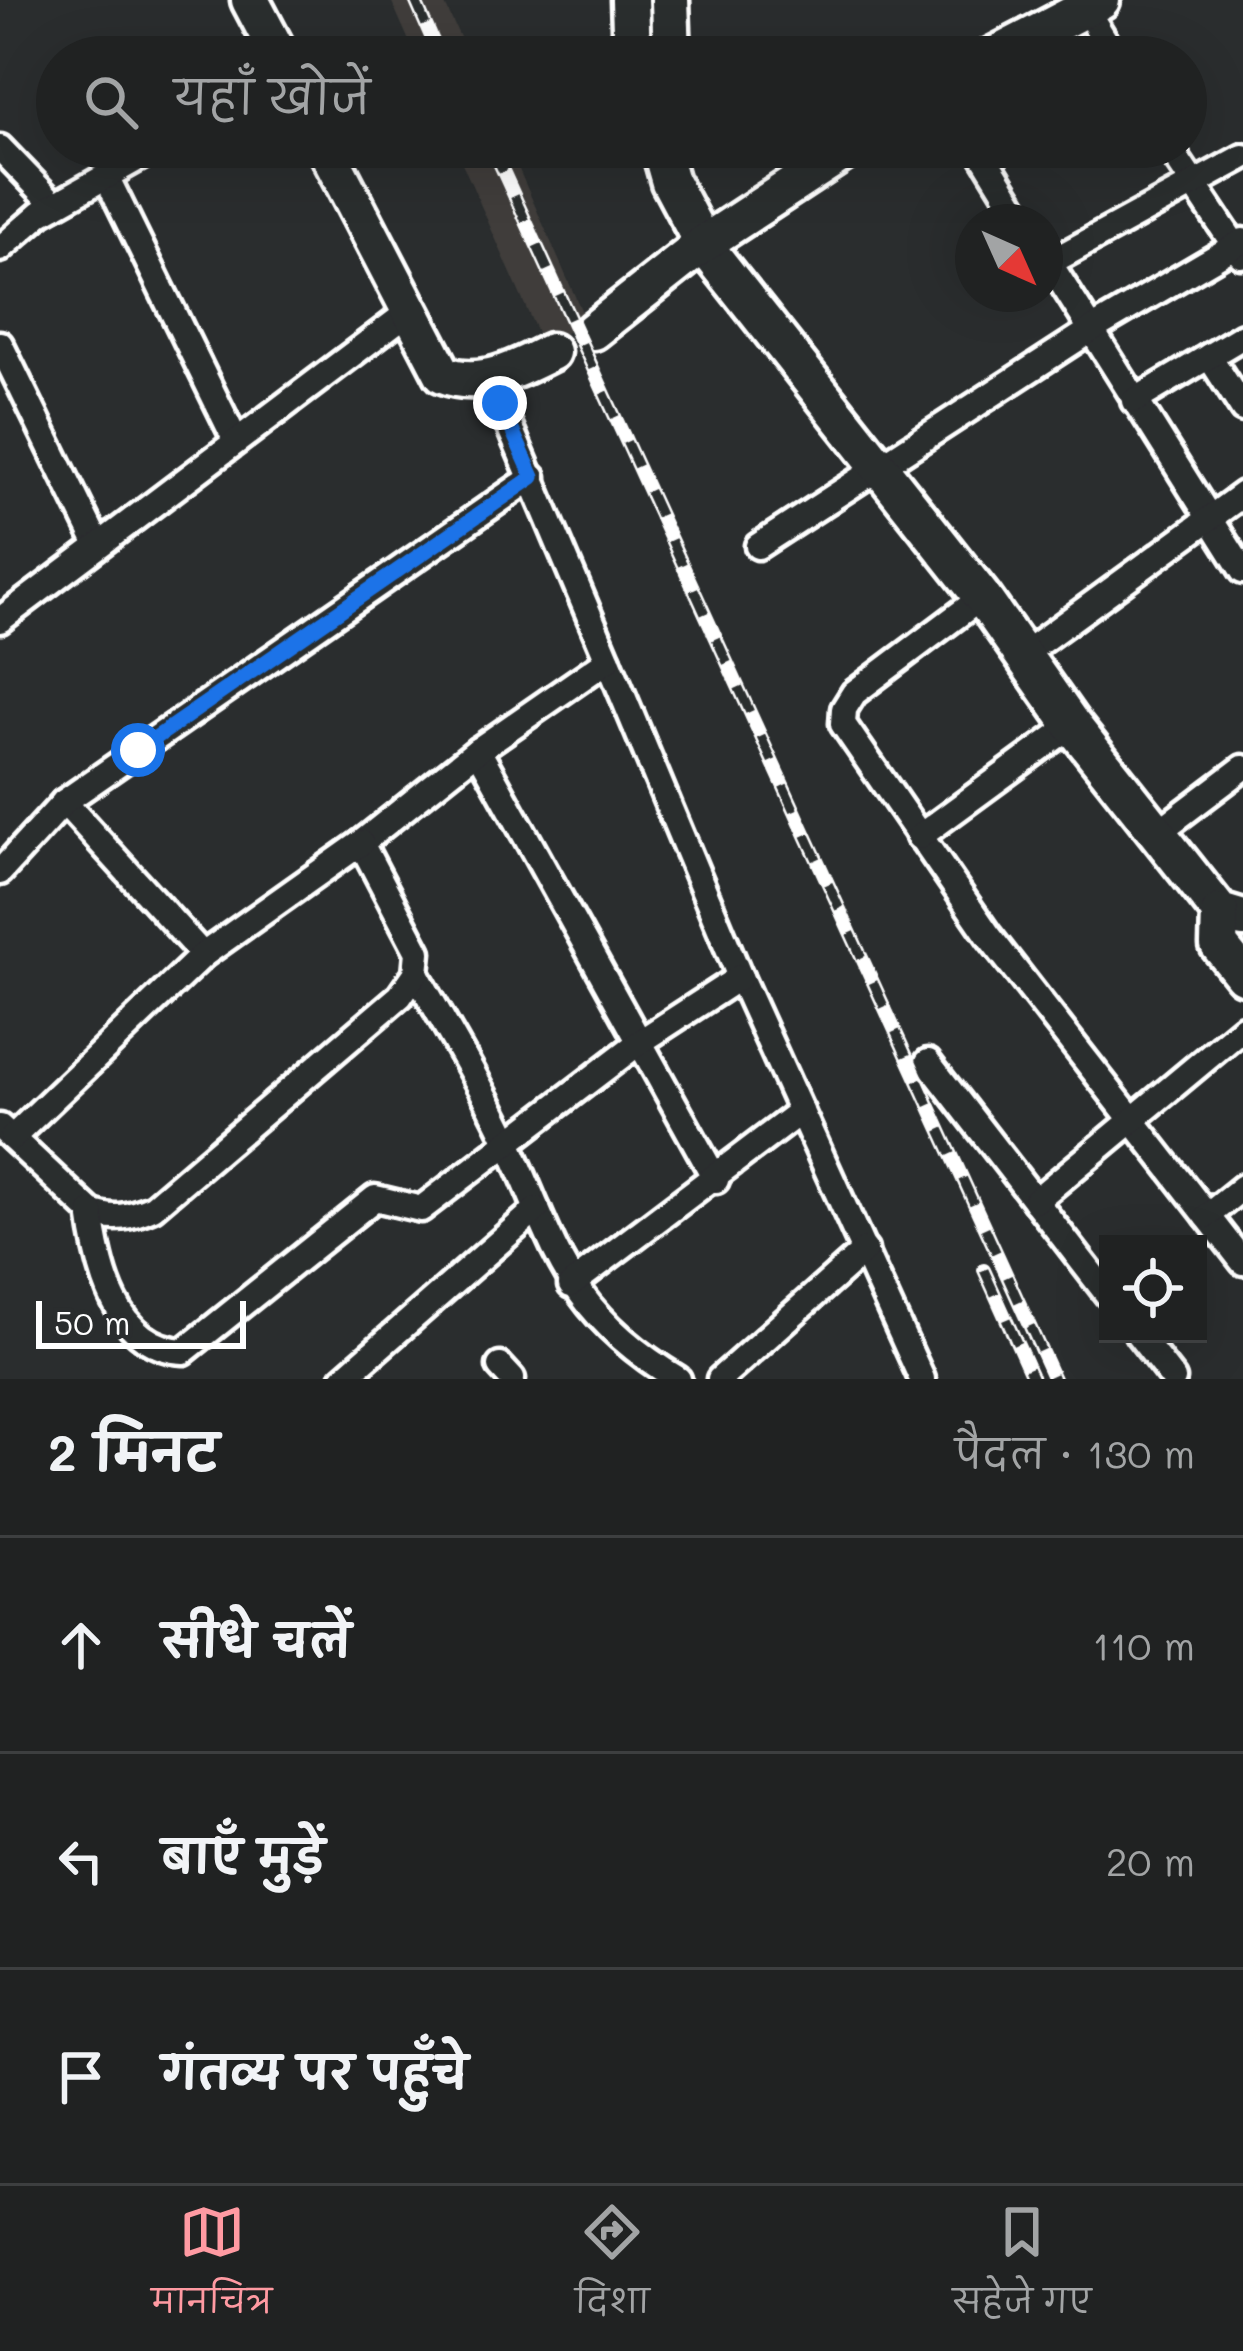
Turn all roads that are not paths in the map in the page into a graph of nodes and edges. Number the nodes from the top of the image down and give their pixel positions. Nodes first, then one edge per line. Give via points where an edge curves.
1 (250, 0) edge
2 (630, 0) edge
3 (670, 0) edge
4 (1093, 4) edge
5 (269, 36) edge
6 (631, 36) edge
7 (671, 36) edge
8 (1032, 36) edge
9 (1106, 36) edge
10 (0, 148) edge
11 (1243, 158) edge
12 (120, 168) edge
13 (335, 168) edge
14 (666, 168) edge
15 (819, 168) edge
16 (991, 168) edge
17 (1183, 168) edge
18 (106, 176) junction
19 (1194, 184) junction
20 (1013, 204) edge
21 (55, 205) junction
22 (703, 244) junction
23 (1240, 248) edge
24 (0, 249) edge
25 (1063, 251) edge
26 (1063, 285) edge
27 (407, 313) junction
28 (1090, 329) junction
29 (592, 332) dead end
30 (1243, 336) edge
31 (0, 344) edge
32 (551, 352) dead end
33 (1209, 356) junction
34 (488, 378) junction
35 (1135, 401) junction
36 (1243, 409) edge
37 (235, 440) junction
38 (879, 467) junction
39 (533, 477) junction
40 (1243, 494) edge
41 (1207, 518) junction
42 (98, 545) junction
43 (758, 547) dead end
44 (1243, 571) edge
45 (982, 597) junction
46 (0, 620) edge
47 (1025, 653) junction
48 (608, 660) junction
49 (1072, 725) junction
50 (478, 750) junction
51 (1243, 768) edge
52 (64, 802) junction
53 (1157, 833) junction
54 (919, 837) junction
55 (361, 843) junction
56 (0, 872) edge
57 (1231, 916) edge
58 (203, 955) junction
59 (416, 973) junction
60 (1243, 975) edge
61 (740, 977) junction
62 (1243, 1028) edge
63 (637, 1044) junction
64 (928, 1063) dead end
65 (801, 1111) junction
66 (1133, 1120) junction
67 (6, 1132) edge
68 (509, 1144) junction
69 (716, 1180) junction
70 (1243, 1187) edge
71 (1035, 1201) junction
72 (537, 1209) junction
73 (91, 1212) junction
74 (1207, 1216) junction
75 (865, 1250) junction
76 (1243, 1262) edge
77 (1099, 1283) edge
78 (571, 1286) junction
79 (1145, 1343) edge
80 (351, 1376) edge
81 (678, 1379) edge
82 (720, 1379) edge
83 (922, 1379) edge
84 (1173, 1379) edge

1 - 5 street
2 - 6 street
3 - 7 street
4 - 8 street
4 - 9 street
10 - 21 street
11 - 19 street
12 - 18 street
13 - 27 street
14 - 22 street
15 - 22 street
16 - 20 street
17 - 19 street
18 - 21 street
18 - 37 street
19 - 23 street
19 - 25 street
21 - 24 street
22 - 29 street
22 - 38 street
23 - 28 street
26 - 28 street
27 - 34 street via 443,374 462,382
27 - 37 street
28 - 35 street
28 - 38 street
30 - 33 street
31 - 42 street
32 - 34 street
33 - 35 street
33 - 36 street
34 - 39 street
35 - 41 street
37 - 42 street
38 - 43 street
38 - 45 street
39 - 48 street
39 - 52 street
40 - 41 street
41 - 44 street
41 - 47 street
42 - 46 street
45 - 47 street
45 - 54 street via 854,693 844,709 849,738
47 - 49 street
48 - 50 street
48 - 61 street
49 - 53 street
49 - 54 street
50 - 55 street
50 - 63 street
51 - 53 street
52 - 56 street
52 - 58 street
53 - 57 street
54 - 66 street
55 - 58 street
55 - 59 street via 418,952
57 - 60 street via 1219,945
58 - 67 street
59 - 68 street
59 - 73 street via 385,1009 153,1207 109,1219
61 - 63 street
61 - 65 street
62 - 66 street
63 - 68 street
63 - 69 street
64 - 71 street
65 - 69 street
65 - 75 street
66 - 71 street
66 - 74 street
67 - 73 street
68 - 72 street
68 - 73 street via 421,1209 375,1198 184,1351 151,1342 117,1307 98,1265
69 - 78 street
70 - 74 street
71 - 77 street
72 - 78 street
72 - 80 street
74 - 76 street
75 - 82 street
75 - 83 street
78 - 81 street via 638,1355
79 - 84 street

